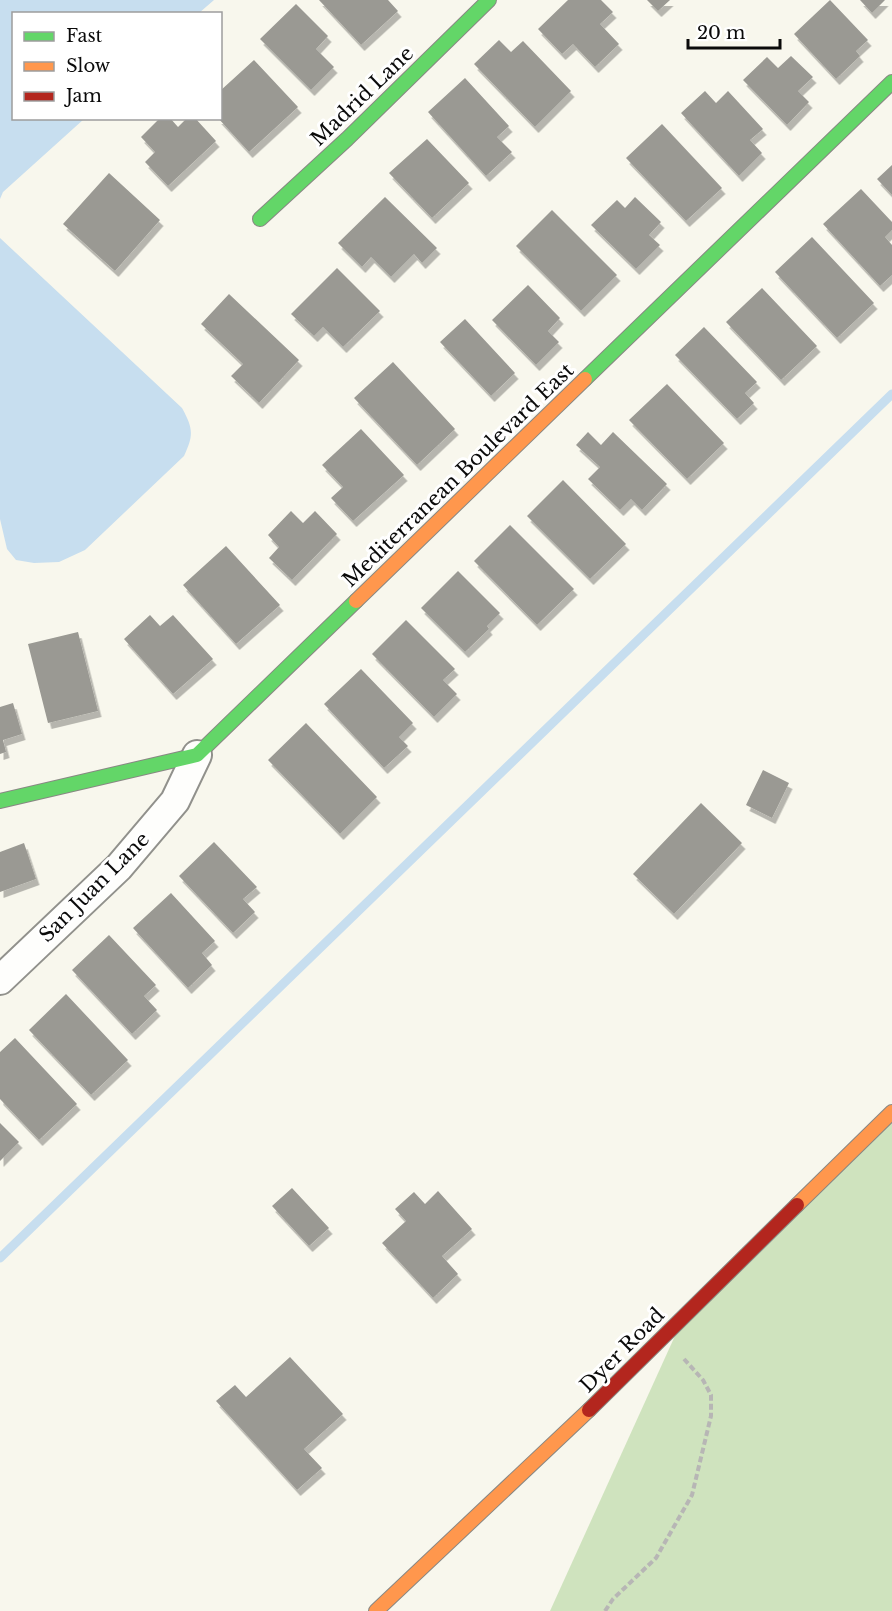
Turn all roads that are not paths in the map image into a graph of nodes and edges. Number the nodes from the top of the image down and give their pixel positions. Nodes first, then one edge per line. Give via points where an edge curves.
1 (489, 0) edge
2 (892, 82) edge
3 (260, 219) dead end
4 (197, 756) junction
5 (0, 801) edge
6 (0, 980) edge
7 (892, 1112) edge
8 (376, 1611) edge

1 - 3 street, Madrid Lane
2 - 4 street, Mediterranean Boulevard East
4 - 5 street
4 - 6 street, San Juan Lane via 176,801 119,867
7 - 8 street, Dyer Road via 559,1439

